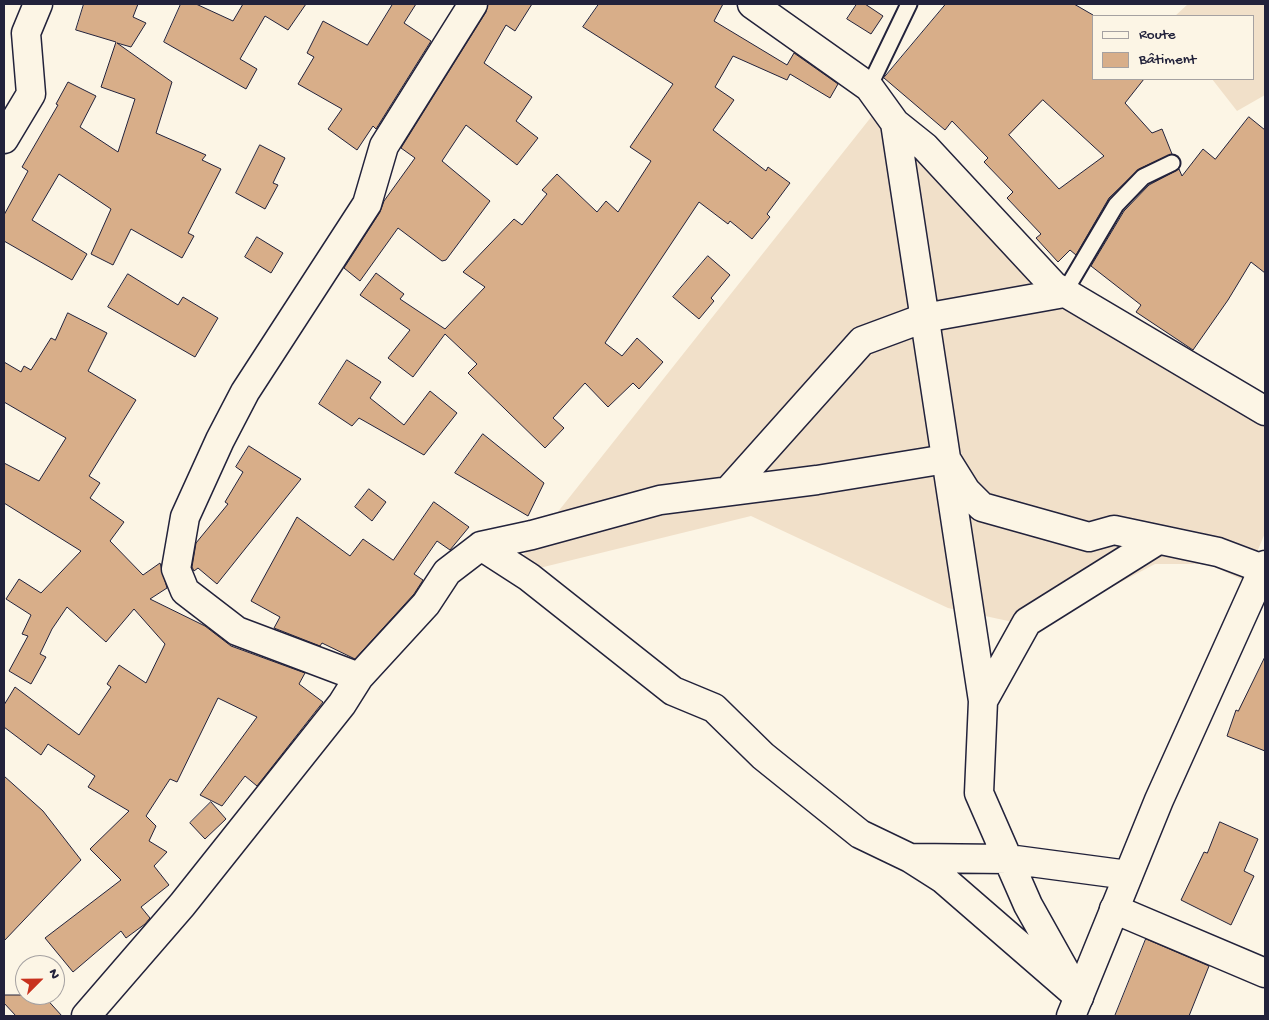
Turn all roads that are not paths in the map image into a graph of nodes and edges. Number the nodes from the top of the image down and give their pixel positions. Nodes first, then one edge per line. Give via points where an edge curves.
1 (38, 4) edge
2 (473, 4) edge
3 (752, 4) edge
4 (909, 4) edge
5 (869, 87) junction
6 (895, 123) junction
7 (4, 139) edge
8 (1172, 163) dead end
9 (1064, 293) junction
10 (924, 318) junction
11 (1265, 411) edge
12 (946, 459) junction
13 (728, 491) junction
14 (1158, 540) junction
15 (481, 546) junction
16 (1264, 567) edge
17 (359, 678) junction
18 (983, 701) junction
19 (910, 858) junction
20 (1008, 859) junction
21 (1128, 876) junction
22 (1114, 909) junction
23 (1265, 973) edge
24 (1075, 1007) edge
25 (86, 1016) edge

1 - 7 street via 26,33 31,94
2 - 17 street via 384,146 367,204 245,392 185,517 176,569 185,591 237,631
3 - 5 street
4 - 5 lane
5 - 6 street
6 - 9 street via 925,147
6 - 10 street
8 - 9 lane via 1143,178 1116,205
9 - 10 street
9 - 11 street
10 - 12 street
10 - 13 street via 862,341
12 - 13 street
12 - 14 street via 966,490 982,507 1089,537 1114,530
12 - 18 street
13 - 15 street via 660,500
14 - 16 street via 1218,552
14 - 18 street via 1027,622
15 - 17 street via 447,572 426,604
15 - 19 street via 529,577 674,692 714,708 763,756 860,834
16 - 21 street
17 - 25 street via 342,704 188,897
18 - 20 street via 979,793
19 - 20 street
19 - 24 street via 943,878
20 - 21 street
20 - 24 street
21 - 22 street
22 - 23 street
22 - 24 street

